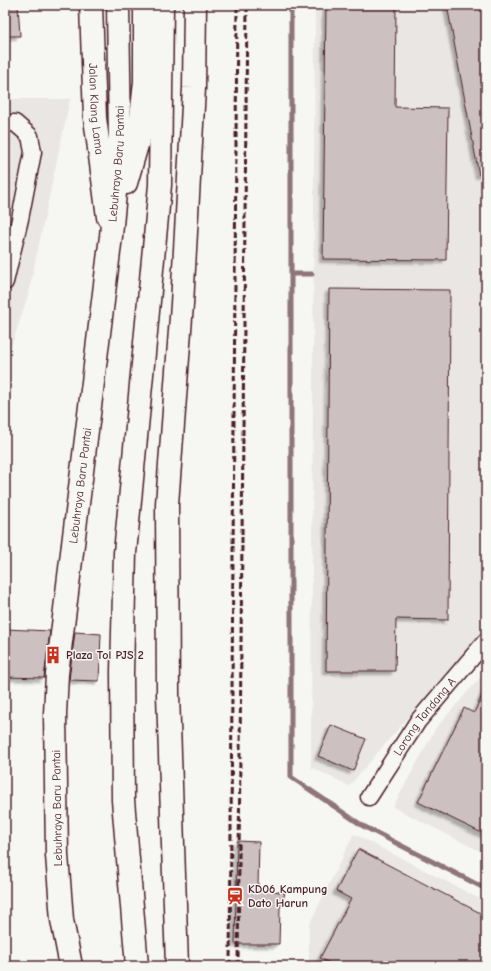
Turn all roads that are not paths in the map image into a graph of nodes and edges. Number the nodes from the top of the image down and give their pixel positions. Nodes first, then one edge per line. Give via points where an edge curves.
1 (91, 5) edge
2 (118, 5) edge
3 (145, 5) edge
4 (162, 5) edge
5 (185, 5) edge
6 (195, 5) edge
7 (194, 88) junction
8 (5, 123) edge
9 (110, 236) junction
10 (5, 282) edge
11 (486, 641) edge
12 (369, 797) dead end
13 (71, 966) edge
14 (137, 966) edge
15 (176, 966) edge

1 - 9 main road, Jalan Klang Lama via 95,118
2 - 9 main road, Lebuhraya Baru Pantai via 120,139
3 - 9 main road via 145,82 138,138
4 - 14 main road via 160,185 125,553 123,800
5 - 7 main road
6 - 7 main road
7 - 15 main road via 182,304 167,504 168,694
8 - 10 street via 15,124 30,136 33,152
9 - 13 main road, Lebuhraya Baru Pantai via 57,674 57,855 62,920
11 - 12 street, Lorong Tandang A via 418,721

